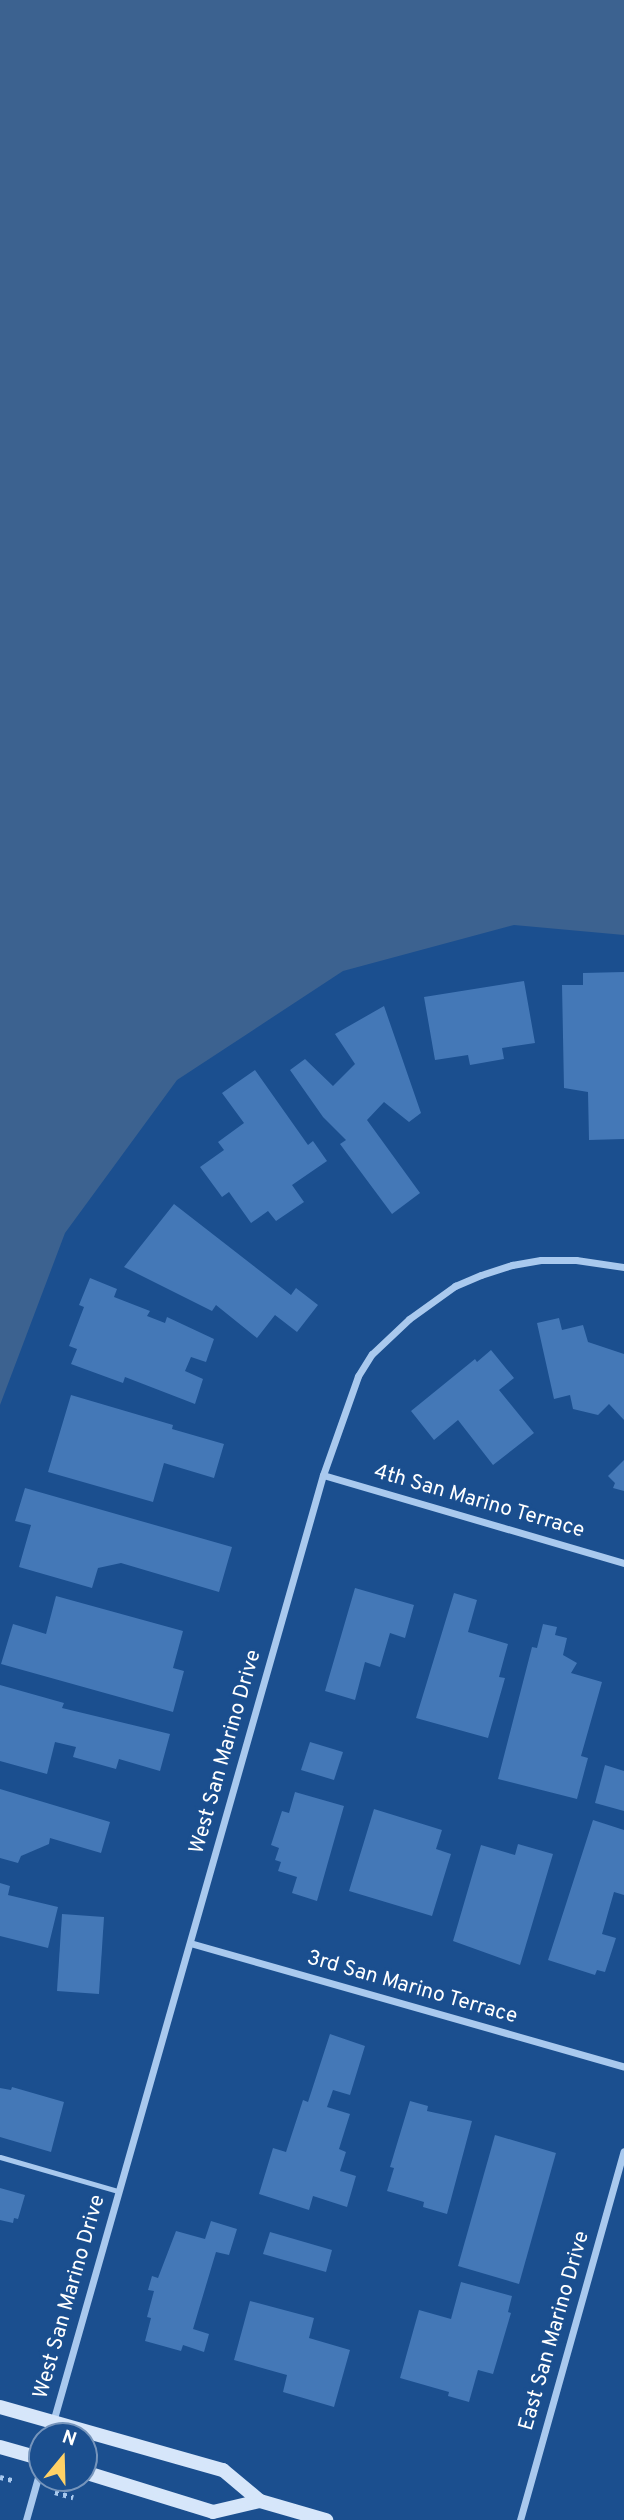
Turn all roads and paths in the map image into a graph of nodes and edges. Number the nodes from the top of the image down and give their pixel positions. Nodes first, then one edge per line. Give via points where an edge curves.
1 (624, 1267) edge
2 (323, 1475) junction
3 (624, 1563) edge
4 (190, 1943) junction
5 (624, 2067) edge
6 (624, 2151) edge
7 (0, 2157) edge
8 (117, 2191) junction
9 (0, 2407) edge
10 (35, 2422) edge
11 (53, 2422) edge
12 (98, 2440) edge
13 (0, 2446) edge
14 (28, 2456) edge
15 (98, 2476) edge
16 (34, 2492) edge
17 (260, 2501) junction
18 (26, 2520) edge
19 (326, 2520) edge
20 (520, 2520) edge

1 - 2 street, West San Marino Drive via 576,1260 512,1265 456,1286 432,1301 387,1337 365,1365 349,1397
2 - 3 street, 4th San Marino Terrace
2 - 4 street, West San Marino Drive
4 - 5 street, 3rd San Marino Terrace
4 - 8 street, West San Marino Drive
6 - 20 street, East San Marino Drive
7 - 8 lane
8 - 11 street, West San Marino Drive
9 - 10 main road
12 - 17 main road via 223,2470
13 - 14 main road
15 - 17 main road via 213,2512
16 - 18 street
17 - 19 main road

